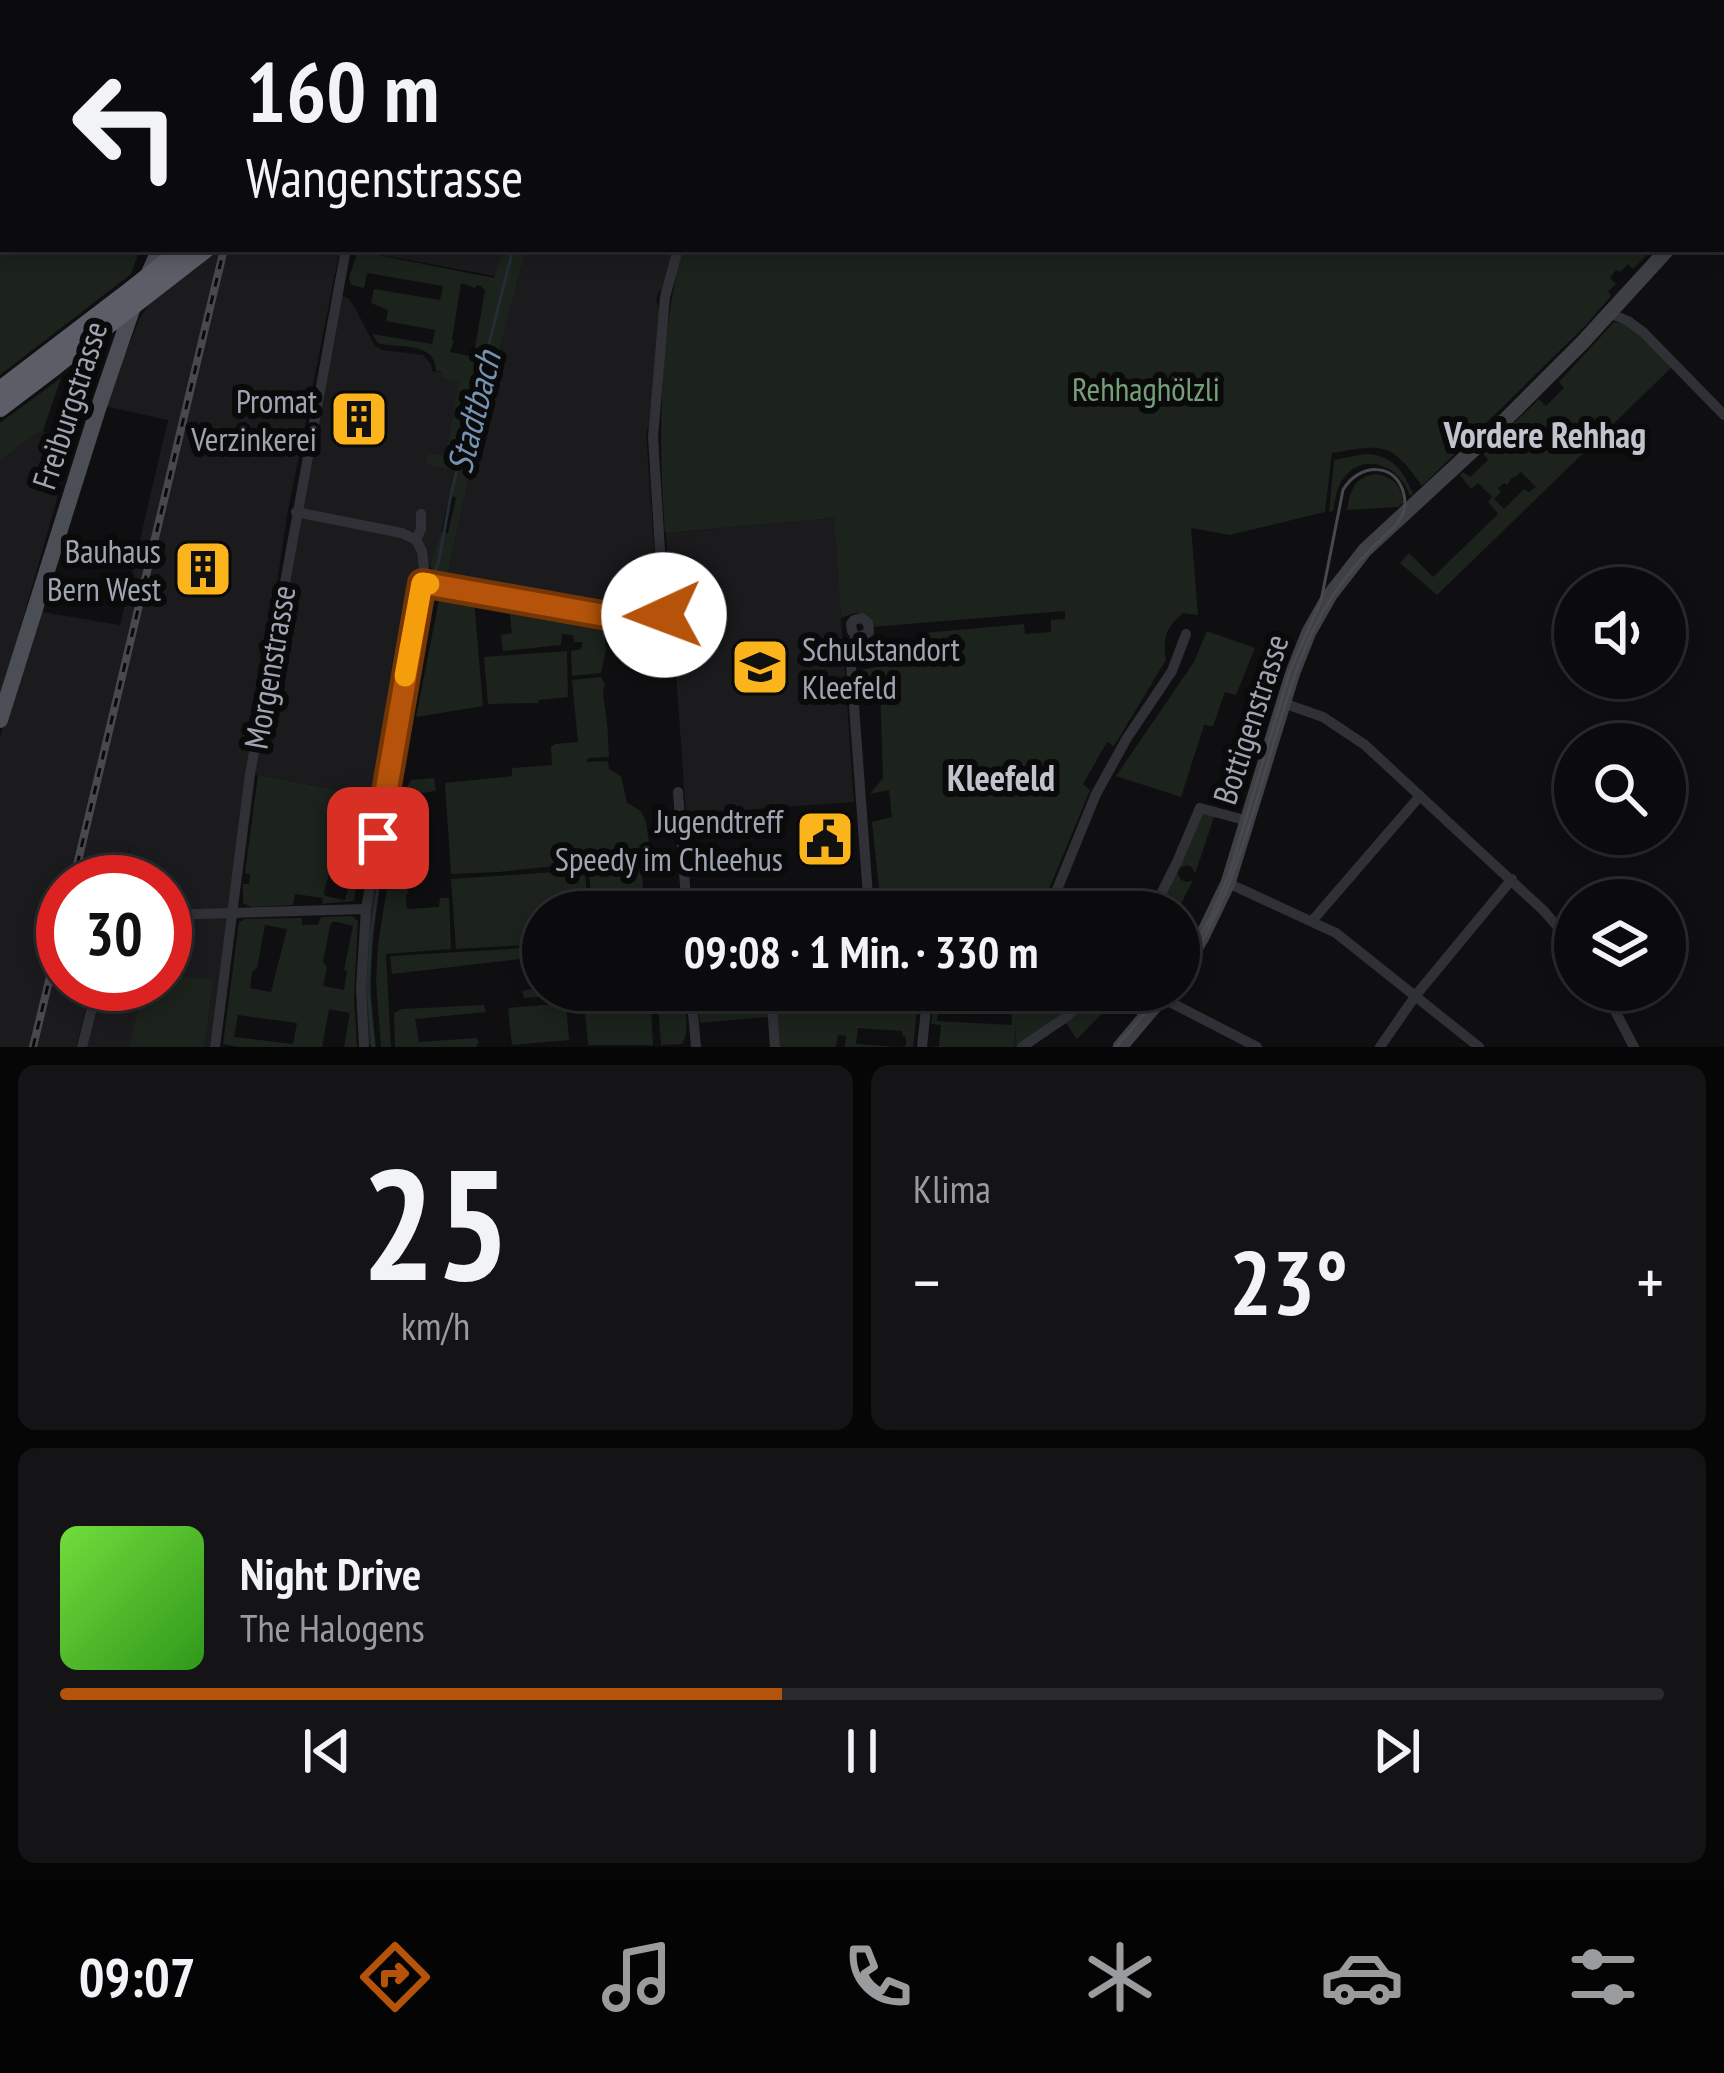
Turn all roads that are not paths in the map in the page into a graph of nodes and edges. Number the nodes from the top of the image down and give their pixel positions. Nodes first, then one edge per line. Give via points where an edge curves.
1 (159, 252) edge
2 (179, 252) edge
3 (202, 252) edge
4 (345, 252) edge
5 (677, 252) edge
6 (1665, 252) edge
7 (1609, 314) junction
8 (0, 390) edge
9 (0, 408) edge
10 (1724, 415) edge
11 (296, 512) junction
12 (422, 514) dead end
13 (416, 540) junction
14 (422, 583) junction
15 (1186, 634) dead end
16 (857, 638) dead end
17 (1282, 703) junction
18 (0, 720) edge
19 (678, 792) dead end
20 (1420, 796) junction
21 (1248, 821) junction
22 (1512, 879) junction
23 (1228, 883) junction
24 (685, 891) edge
25 (868, 891) edge
26 (1056, 891) edge
27 (1163, 891) edge
28 (366, 909) junction
29 (232, 913) junction
30 (192, 914) edge
31 (1554, 920) edge
32 (1312, 921) junction
33 (1200, 928) edge
34 (1416, 995) junction
35 (91, 1011) edge
36 (693, 1011) edge
37 (772, 1011) edge
38 (926, 1011) edge
39 (1072, 1011) edge
40 (1151, 1011) edge
41 (1195, 1011) edge
42 (1615, 1011) edge
43 (82, 1047) edge
44 (215, 1047) edge
45 (364, 1047) edge
46 (696, 1047) edge
47 (775, 1047) edge
48 (922, 1047) edge
49 (1022, 1047) edge
50 (1120, 1047) edge
51 (1257, 1047) edge
52 (1380, 1047) edge
53 (1479, 1047) edge
54 (1634, 1047) edge

1 - 18 main road, Freiburgstrasse via 107,381
2 - 8 highway, bridge
3 - 9 highway, bridge
4 - 11 street, Morgenstrasse
5 - 14 street via 665,297 653,437 666,609 659,620
6 - 7 street, Bottigenstrasse
7 - 10 street via 1643,332
7 - 17 street, Bottigenstrasse via 1356,560 1309,632
11 - 13 street
11 - 29 street, Morgenstrasse
12 - 13 street
13 - 14 street
14 - 28 street
15 - 26 street via 1096,794
16 - 25 street via 850,651
17 - 20 street via 1346,731
17 - 21 street, Bottigenstrasse
19 - 24 street
20 - 22 street
20 - 32 street
21 - 23 street, Bottigenstrasse
21 - 27 street via 1198,809
22 - 31 street
22 - 34 street
23 - 32 street
23 - 33 street, Bottigenstrasse
28 - 29 street
28 - 45 street
29 - 30 street
29 - 44 street, Morgenstrasse
32 - 34 street
34 - 52 street
34 - 53 street
35 - 43 street
36 - 46 street
37 - 47 street
38 - 48 street
39 - 49 street
40 - 50 street
41 - 51 street
42 - 54 street

